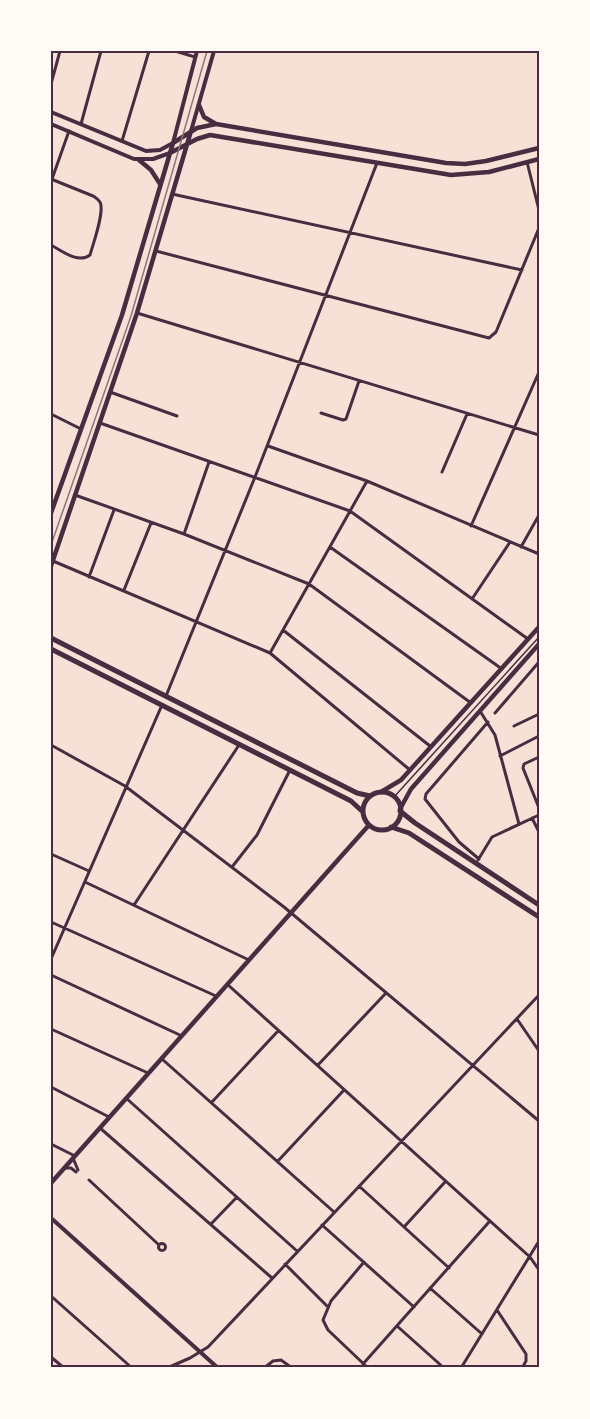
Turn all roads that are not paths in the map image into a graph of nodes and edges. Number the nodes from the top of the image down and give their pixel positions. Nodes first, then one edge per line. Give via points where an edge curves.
1 (60, 51) edge
2 (101, 51) edge
3 (149, 51) edge
4 (175, 51) edge
5 (197, 51) edge
6 (214, 51) edge
7 (195, 57) junction
8 (51, 84) edge
9 (199, 105) junction
10 (51, 111) edge
11 (51, 124) edge
12 (81, 124) junction
13 (216, 124) junction
14 (69, 131) junction
15 (191, 131) junction
16 (122, 142) junction
17 (173, 143) junction
18 (186, 144) junction
19 (539, 148) edge
20 (170, 153) junction
21 (539, 159) edge
22 (139, 160) junction
23 (527, 162) junction
24 (377, 163) junction
25 (52, 179) edge
26 (160, 184) junction
27 (172, 194) junction
28 (539, 210) edge
29 (539, 228) edge
30 (351, 232) junction
31 (51, 244) edge
32 (156, 251) junction
33 (522, 270) junction
34 (325, 296) junction
35 (137, 313) junction
36 (299, 362) junction
37 (539, 372) edge
38 (359, 381) junction
39 (110, 392) junction
40 (321, 413) dead end
41 (51, 414) edge
42 (467, 414) junction
43 (177, 416) dead end
44 (99, 423) junction
45 (514, 428) junction
46 (82, 429) junction
47 (539, 435) edge
48 (267, 446) junction
49 (209, 462) junction
50 (442, 472) dead end
51 (255, 477) junction
52 (367, 481) junction
53 (75, 495) junction
54 (114, 510) junction
55 (350, 511) junction
56 (51, 513) edge
57 (539, 515) edge
58 (151, 523) junction
59 (471, 526) junction
60 (184, 534) junction
61 (510, 542) junction
62 (330, 547) junction
63 (521, 547) junction
64 (225, 550) junction
65 (539, 554) edge
66 (52, 563) edge
67 (89, 577) junction
68 (309, 584) junction
69 (123, 591) junction
70 (472, 599) junction
71 (197, 621) junction
72 (539, 627) edge
73 (283, 630) junction
74 (539, 637) edge
75 (51, 638) edge
76 (528, 639) junction
77 (538, 647) edge
78 (51, 649) edge
79 (270, 653) junction
80 (539, 662) edge
81 (502, 669) junction
82 (166, 696) junction
83 (471, 703) junction
84 (162, 705) junction
85 (480, 711) junction
86 (495, 713) dead end
87 (539, 714) edge
88 (488, 722) junction
89 (514, 726) dead end
90 (539, 736) edge
91 (51, 745) edge
92 (239, 745) junction
93 (431, 746) junction
94 (500, 756) junction
95 (539, 757) edge
96 (290, 770) junction
97 (410, 770) junction
98 (125, 786) junction
99 (381, 792) junction
100 (539, 792) edge
101 (534, 794) junction
102 (370, 796) junction
103 (394, 797) junction
104 (539, 808) edge
105 (400, 810) junction
106 (363, 812) junction
107 (539, 815) edge
108 (532, 818) junction
109 (519, 824) junction
110 (369, 825) junction
111 (391, 827) junction
112 (183, 830) junction
113 (539, 832) edge
114 (51, 854) edge
115 (477, 862) junction
116 (232, 867) junction
117 (89, 871) junction
118 (85, 882) junction
119 (134, 905) junction
120 (539, 905) edge
121 (291, 912) junction
122 (539, 917) edge
123 (51, 922) edge
124 (64, 928) junction
125 (51, 959) edge
126 (249, 960) junction
127 (51, 975) edge
128 (227, 984) junction
129 (386, 993) junction
130 (539, 995) edge
131 (216, 996) junction
132 (517, 1019) junction
133 (51, 1029) edge
134 (278, 1031) junction
135 (182, 1035) junction
136 (539, 1052) edge
137 (162, 1059) junction
138 (318, 1065) junction
139 (472, 1066) junction
140 (148, 1073) junction
141 (51, 1087) edge
142 (344, 1090) junction
143 (126, 1098) junction
144 (212, 1102) junction
145 (109, 1117) junction
146 (539, 1121) edge
147 (100, 1128) junction
148 (401, 1142) junction
149 (51, 1144) edge
150 (74, 1157) junction
151 (278, 1161) junction
152 (63, 1169) junction
153 (88, 1181) dead end
154 (445, 1182) junction
155 (51, 1183) edge
156 (359, 1186) junction
157 (237, 1197) junction
158 (334, 1212) junction
159 (51, 1218) edge
160 (489, 1222) junction
161 (211, 1224) junction
162 (322, 1225) junction
163 (404, 1227) junction
164 (539, 1241) edge
165 (159, 1245) dead end
166 (297, 1252) junction
167 (530, 1257) junction
168 (364, 1262) junction
169 (285, 1264) junction
170 (449, 1268) junction
171 (539, 1270) edge
172 (272, 1278) junction
173 (430, 1288) junction
174 (51, 1296) edge
175 (414, 1306) junction
176 (328, 1307) junction
177 (497, 1310) junction
178 (397, 1326) junction
179 (482, 1335) junction
180 (201, 1352) junction
181 (51, 1357) edge
182 (363, 1364) junction
183 (64, 1368) edge
184 (132, 1368) edge
185 (167, 1368) edge
186 (218, 1368) edge
187 (264, 1368) edge
188 (292, 1368) edge
189 (368, 1368) edge
190 (444, 1368) edge
191 (461, 1368) edge
192 (522, 1368) edge

1 - 8 street
2 - 12 street
3 - 16 street
4 - 7 street
5 - 7 street
6 - 9 street
7 - 17 street
9 - 13 main road via 204,117
9 - 15 street
10 - 12 street
11 - 14 street
12 - 16 street
13 - 15 main road
13 - 19 main road via 454,164
14 - 22 street
14 - 25 street
15 - 17 main road
15 - 18 main road
16 - 17 street via 150,152
17 - 20 main road
18 - 20 main road
18 - 24 main road via 215,135
18 - 27 main road
20 - 22 street
20 - 26 main road
21 - 23 main road
22 - 26 main road
23 - 24 main road via 460,175
23 - 28 street
24 - 30 street
25 - 31 street via 97,199 101,210 87,258 79,259
26 - 46 main road via 122,315
27 - 30 street
27 - 32 main road
29 - 33 street
30 - 33 street
30 - 34 street
32 - 34 street
32 - 35 main road
33 - 34 street via 496,332 489,338
34 - 36 street
35 - 36 street
35 - 39 main road
36 - 38 street
36 - 48 street
37 - 45 street
38 - 40 street via 346,419
38 - 42 street
39 - 43 street
39 - 44 main road
41 - 46 street
42 - 45 street
42 - 50 street
44 - 49 street
44 - 53 main road
45 - 47 street
45 - 59 street
46 - 56 main road
48 - 51 street
48 - 52 street
49 - 51 street
49 - 60 street
51 - 55 street
51 - 64 street
52 - 55 street
52 - 59 street
53 - 54 street
53 - 66 main road
54 - 58 street
54 - 67 street
55 - 62 street
55 - 70 street
57 - 63 street
58 - 60 street
58 - 69 street
59 - 61 street
60 - 64 street
61 - 63 street
61 - 70 street
62 - 68 street
62 - 81 street
63 - 65 street
64 - 68 street
64 - 71 street
66 - 67 street
67 - 69 street
68 - 73 street
68 - 83 street
69 - 71 street
70 - 76 street
71 - 79 street
71 - 82 street
72 - 76 main road
73 - 79 street
73 - 93 street
74 - 103 lane
75 - 82 main road
76 - 81 main road
77 - 85 main road
78 - 84 main road
79 - 97 street
80 - 86 street
81 - 83 main road
82 - 102 main road via 357,793
83 - 93 main road
84 - 92 main road
84 - 98 street
85 - 88 street
85 - 105 main road via 408,793
87 - 89 street
88 - 94 street
88 - 115 street via 425,796
90 - 94 street
91 - 98 street
92 - 96 main road
92 - 112 street
93 - 97 main road
94 - 109 street
95 - 101 street via 523,766
96 - 106 main road via 351,801
96 - 116 street via 257,835
97 - 99 main road
98 - 112 street
98 - 117 street
99 - 102 main road
99 - 103 main road
100 - 101 street
101 - 104 street
102 - 106 main road
103 - 105 main road
105 - 111 main road
105 - 115 main road via 415,824
106 - 110 main road
107 - 108 street
108 - 109 street
108 - 113 street
109 - 115 street via 492,837
110 - 111 main road via 380,830
110 - 121 main road
111 - 122 main road via 409,833
112 - 116 street
112 - 119 street
114 - 117 street
115 - 120 main road
116 - 121 street
117 - 118 street
118 - 119 street
118 - 124 street
119 - 126 street
121 - 126 main road
121 - 129 street
123 - 124 street
124 - 125 street
124 - 131 street
126 - 128 main road
127 - 135 street
128 - 131 main road
128 - 134 street
129 - 138 street
129 - 139 street
130 - 132 street
131 - 135 main road
132 - 136 street
132 - 139 street
133 - 140 street
134 - 138 street
134 - 144 street
135 - 137 main road
137 - 140 main road
137 - 144 street
138 - 142 street
139 - 146 street
139 - 148 street
140 - 143 main road
141 - 145 street
142 - 148 street
142 - 151 street
143 - 145 main road
143 - 157 street
144 - 151 street
145 - 147 main road
147 - 150 main road
147 - 161 street
148 - 154 street
148 - 156 street
149 - 150 street
150 - 152 main road
150 - 152 street via 77,1171
151 - 158 street
152 - 155 main road
153 - 165 street
154 - 160 street
154 - 163 street
156 - 158 street
156 - 163 street
157 - 161 street
157 - 166 street
158 - 162 street
159 - 180 street
160 - 167 street
160 - 170 street
161 - 172 street
162 - 166 street
162 - 168 street
163 - 170 street
164 - 167 street
166 - 169 street
167 - 171 street
167 - 177 street
168 - 175 street
168 - 176 street
169 - 172 street
169 - 176 street
170 - 173 street
172 - 180 street
173 - 175 street
173 - 179 street
174 - 184 street
175 - 178 street
176 - 182 street via 323,1320 326,1327
177 - 179 street
177 - 192 street via 526,1354
178 - 182 street
178 - 190 street
179 - 191 street
180 - 185 street
180 - 186 street
181 - 183 street
182 - 189 street
187 - 188 street via 281,1360

